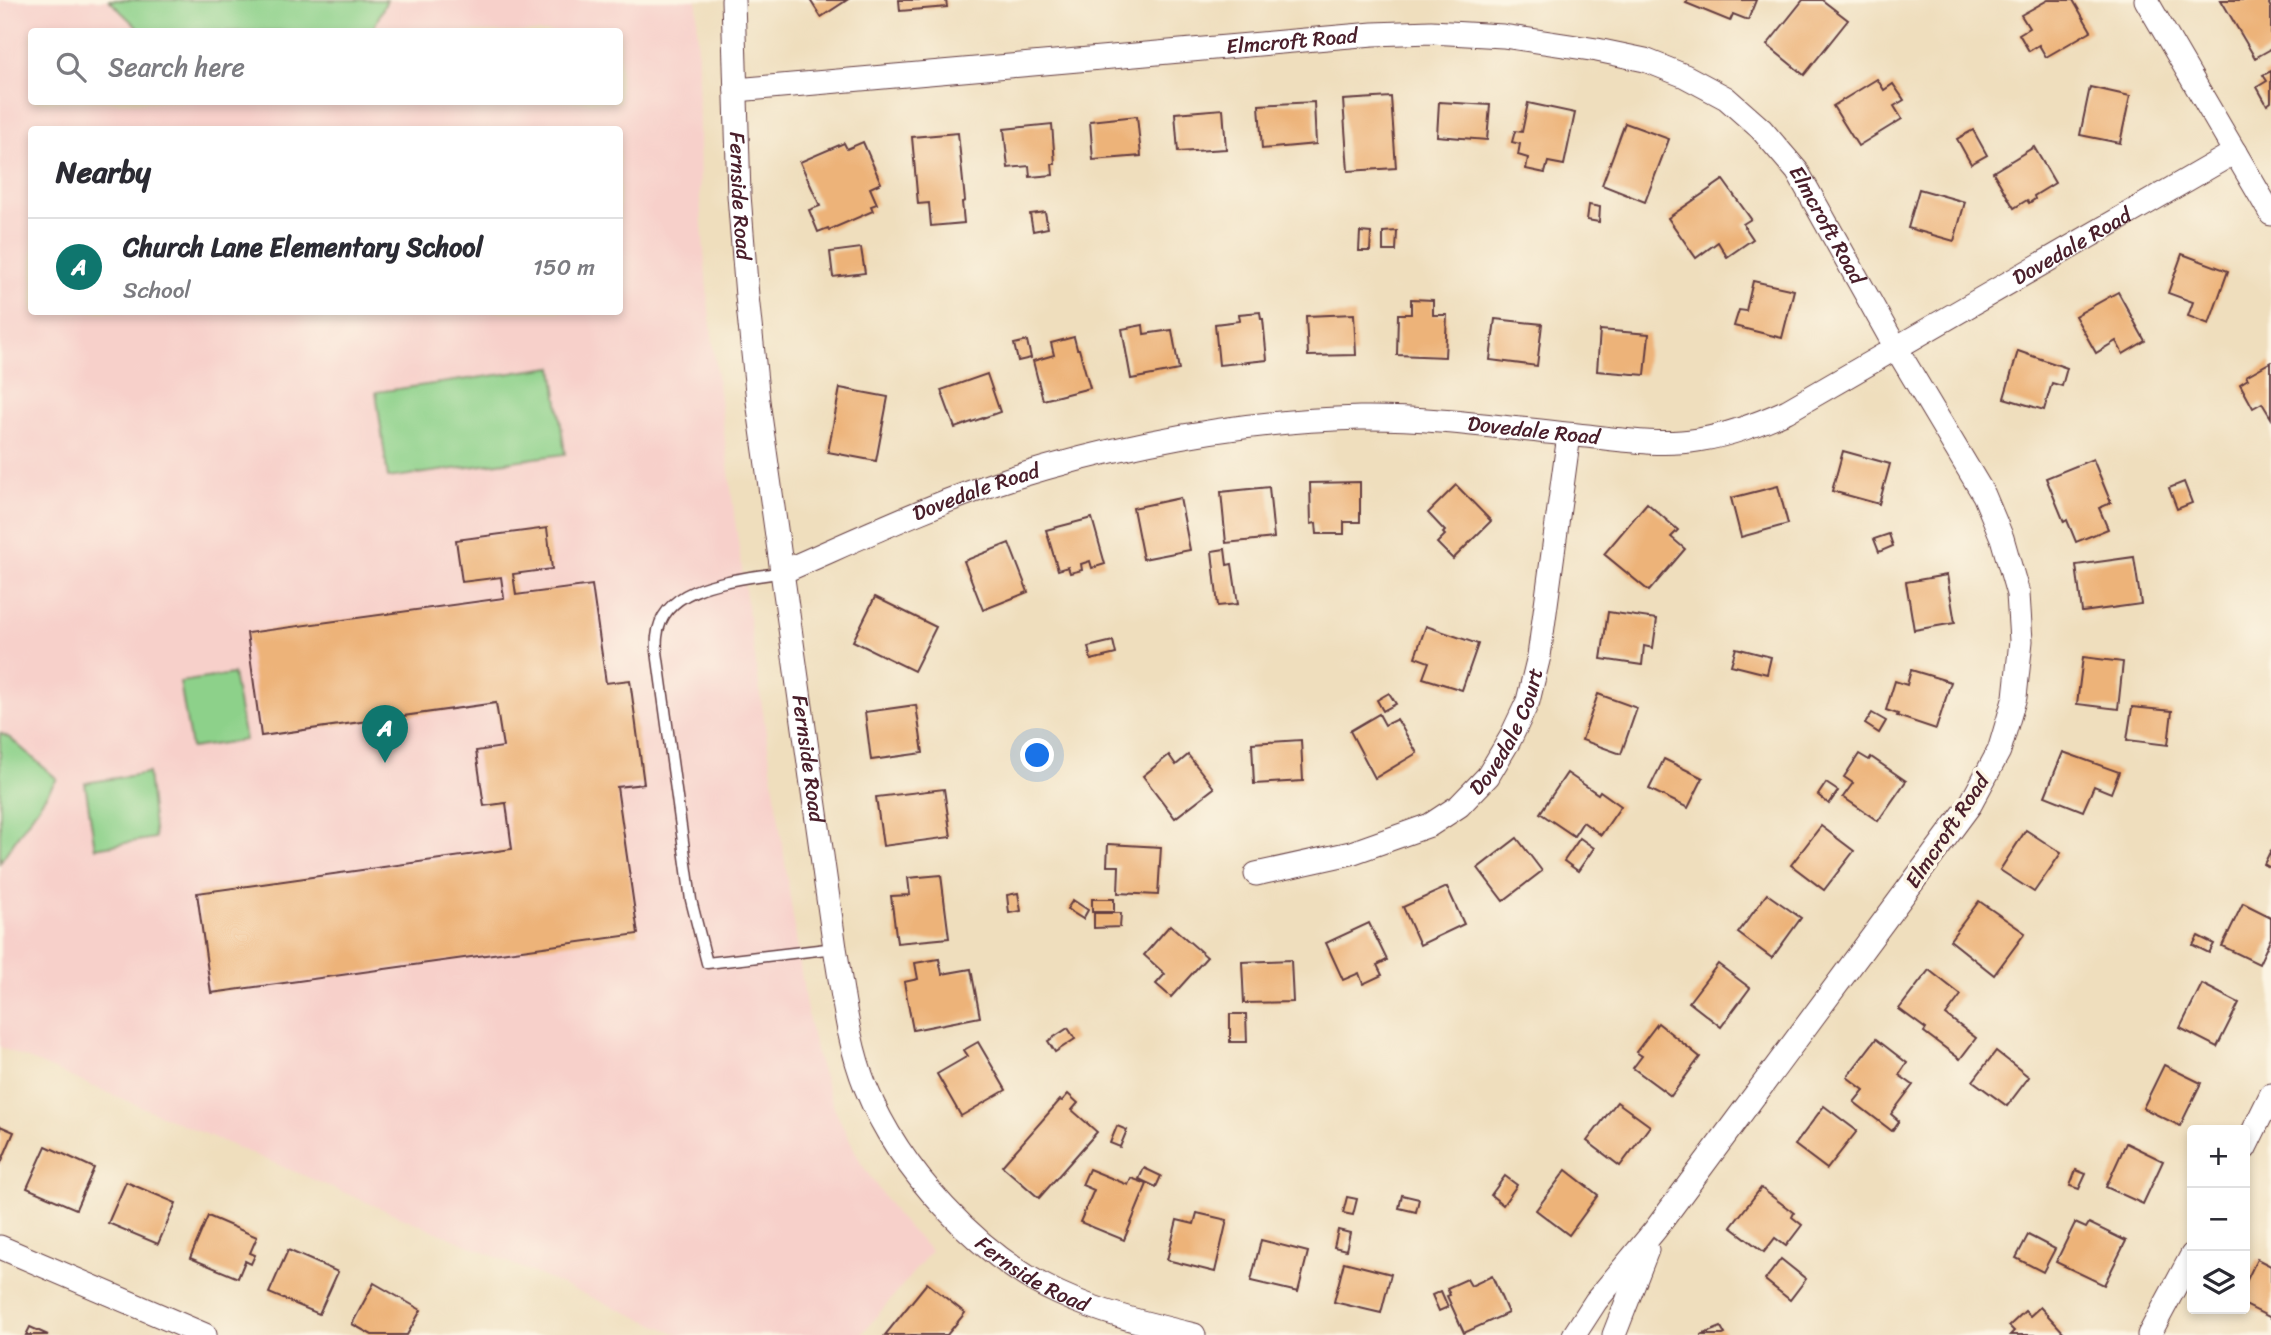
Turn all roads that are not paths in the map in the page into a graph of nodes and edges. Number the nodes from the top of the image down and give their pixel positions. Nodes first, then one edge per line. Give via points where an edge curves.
1 (733, 0) edge
2 (2146, 0) edge
3 (736, 90) junction
4 (2235, 152) junction
5 (2271, 214) edge
6 (1896, 348) junction
7 (1569, 435) junction
8 (782, 572) junction
9 (1256, 874) dead end
10 (835, 948) junction
11 (2271, 1095) edge
12 (2250, 1138) edge
13 (1655, 1230) junction
14 (0, 1247) edge
15 (2187, 1264) edge
16 (205, 1335) edge
17 (1194, 1335) edge
18 (1574, 1335) edge
19 (1614, 1335) edge
20 (2149, 1335) edge

1 - 3 street, Fernside Road
2 - 4 street
3 - 6 street, Elmcroft Road via 1432,32 1503,36 1645,60 1726,98 1761,129 1797,171
3 - 8 street, Fernside Road via 747,296
4 - 5 street
4 - 6 street, Dovedale Road
6 - 7 street, Dovedale Road via 1787,411 1744,430 1696,441
6 - 13 street, Elmcroft Road via 1984,495 2002,538 2018,594 2021,641 2014,697 1999,751 1970,805
7 - 8 street, Dovedale Road via 1362,418 1265,424 1172,437 1010,479
7 - 9 street, Dovedale Court via 1528,701 1488,776 1459,806 1430,825 1351,853
8 - 10 street, Fernside Road
8 - 10 lane via 700,588 679,598 665,614 657,635 691,900 707,963
10 - 17 street, Fernside Road via 850,1037 866,1088 892,1138 961,1225 1005,1261 1057,1293 1121,1317
11 - 12 street
13 - 18 street, Elmcroft Road
13 - 19 street, Elmcroft Road
14 - 16 street
15 - 20 street

